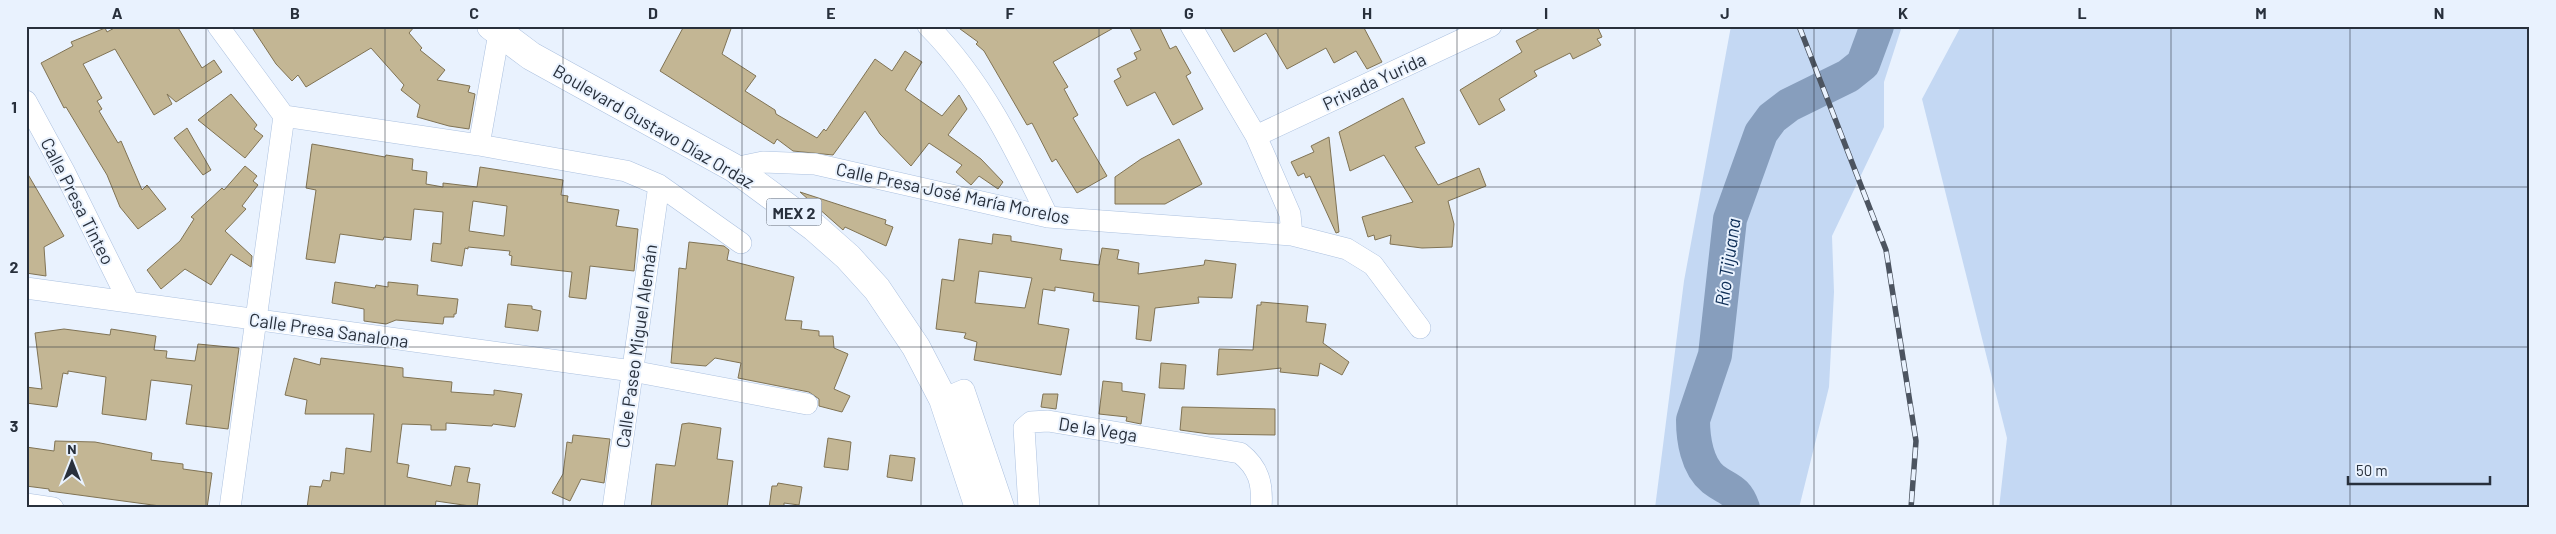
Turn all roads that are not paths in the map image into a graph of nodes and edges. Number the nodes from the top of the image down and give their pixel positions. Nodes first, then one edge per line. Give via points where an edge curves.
1 (218, 26) edge
2 (928, 26) edge
3 (1190, 26) edge
4 (1491, 26) edge
5 (495, 30) edge
6 (26, 101) edge
7 (284, 116) junction
8 (1256, 136) junction
9 (479, 145) junction
10 (734, 168) junction
11 (659, 185) junction
12 (1048, 217) junction
13 (1292, 235) junction
14 (741, 243) dead end
15 (26, 288) edge
16 (129, 302) junction
17 (256, 319) junction
18 (1420, 328) dead end
19 (632, 371) junction
20 (942, 399) junction
21 (807, 404) dead end
22 (26, 504) edge
23 (53, 508) edge
24 (230, 508) edge
25 (613, 508) edge
26 (979, 508) edge
27 (1004, 508) edge
28 (1029, 508) edge
29 (1261, 508) edge

1 - 7 street
2 - 12 street via 953,54 1009,136
3 - 8 street
4 - 8 street, Privada Yurida
5 - 9 street
5 - 10 main road, Boulevard Gustavo Díaz Ordaz / MEX 2 via 531,56
6 - 16 street, Calle Presa Tinteo
7 - 9 street
7 - 17 street
8 - 13 street via 1290,214
9 - 11 street via 626,171
10 - 12 street, Calle Presa José María Morelos via 763,162 815,164
10 - 20 main road, Boulevard Gustavo Díaz Ordaz / MEX 2 via 814,227 877,289 916,347
11 - 14 street
11 - 19 street, Calle Paseo Miguel Alemán
12 - 13 street, Calle Presa José María Morelos
13 - 18 street, Calle Presa José María Morelos via 1347,249 1364,257 1373,264
15 - 16 street, Calle Presa Sanalona
16 - 17 street, Calle Presa Sanalona
17 - 19 street, Calle Presa Sanalona
17 - 24 street
19 - 21 street, Calle Presa Sanalona
19 - 25 street, Calle Paseo Miguel Alemán
20 - 26 main road, Boulevard Gustavo Díaz Ordaz / MEX 2
20 - 27 street via 964,390
22 - 23 street
28 - 29 street, De la Vega via 1024,428 1031,422 1048,421 1240,454 1251,462 1259,475

